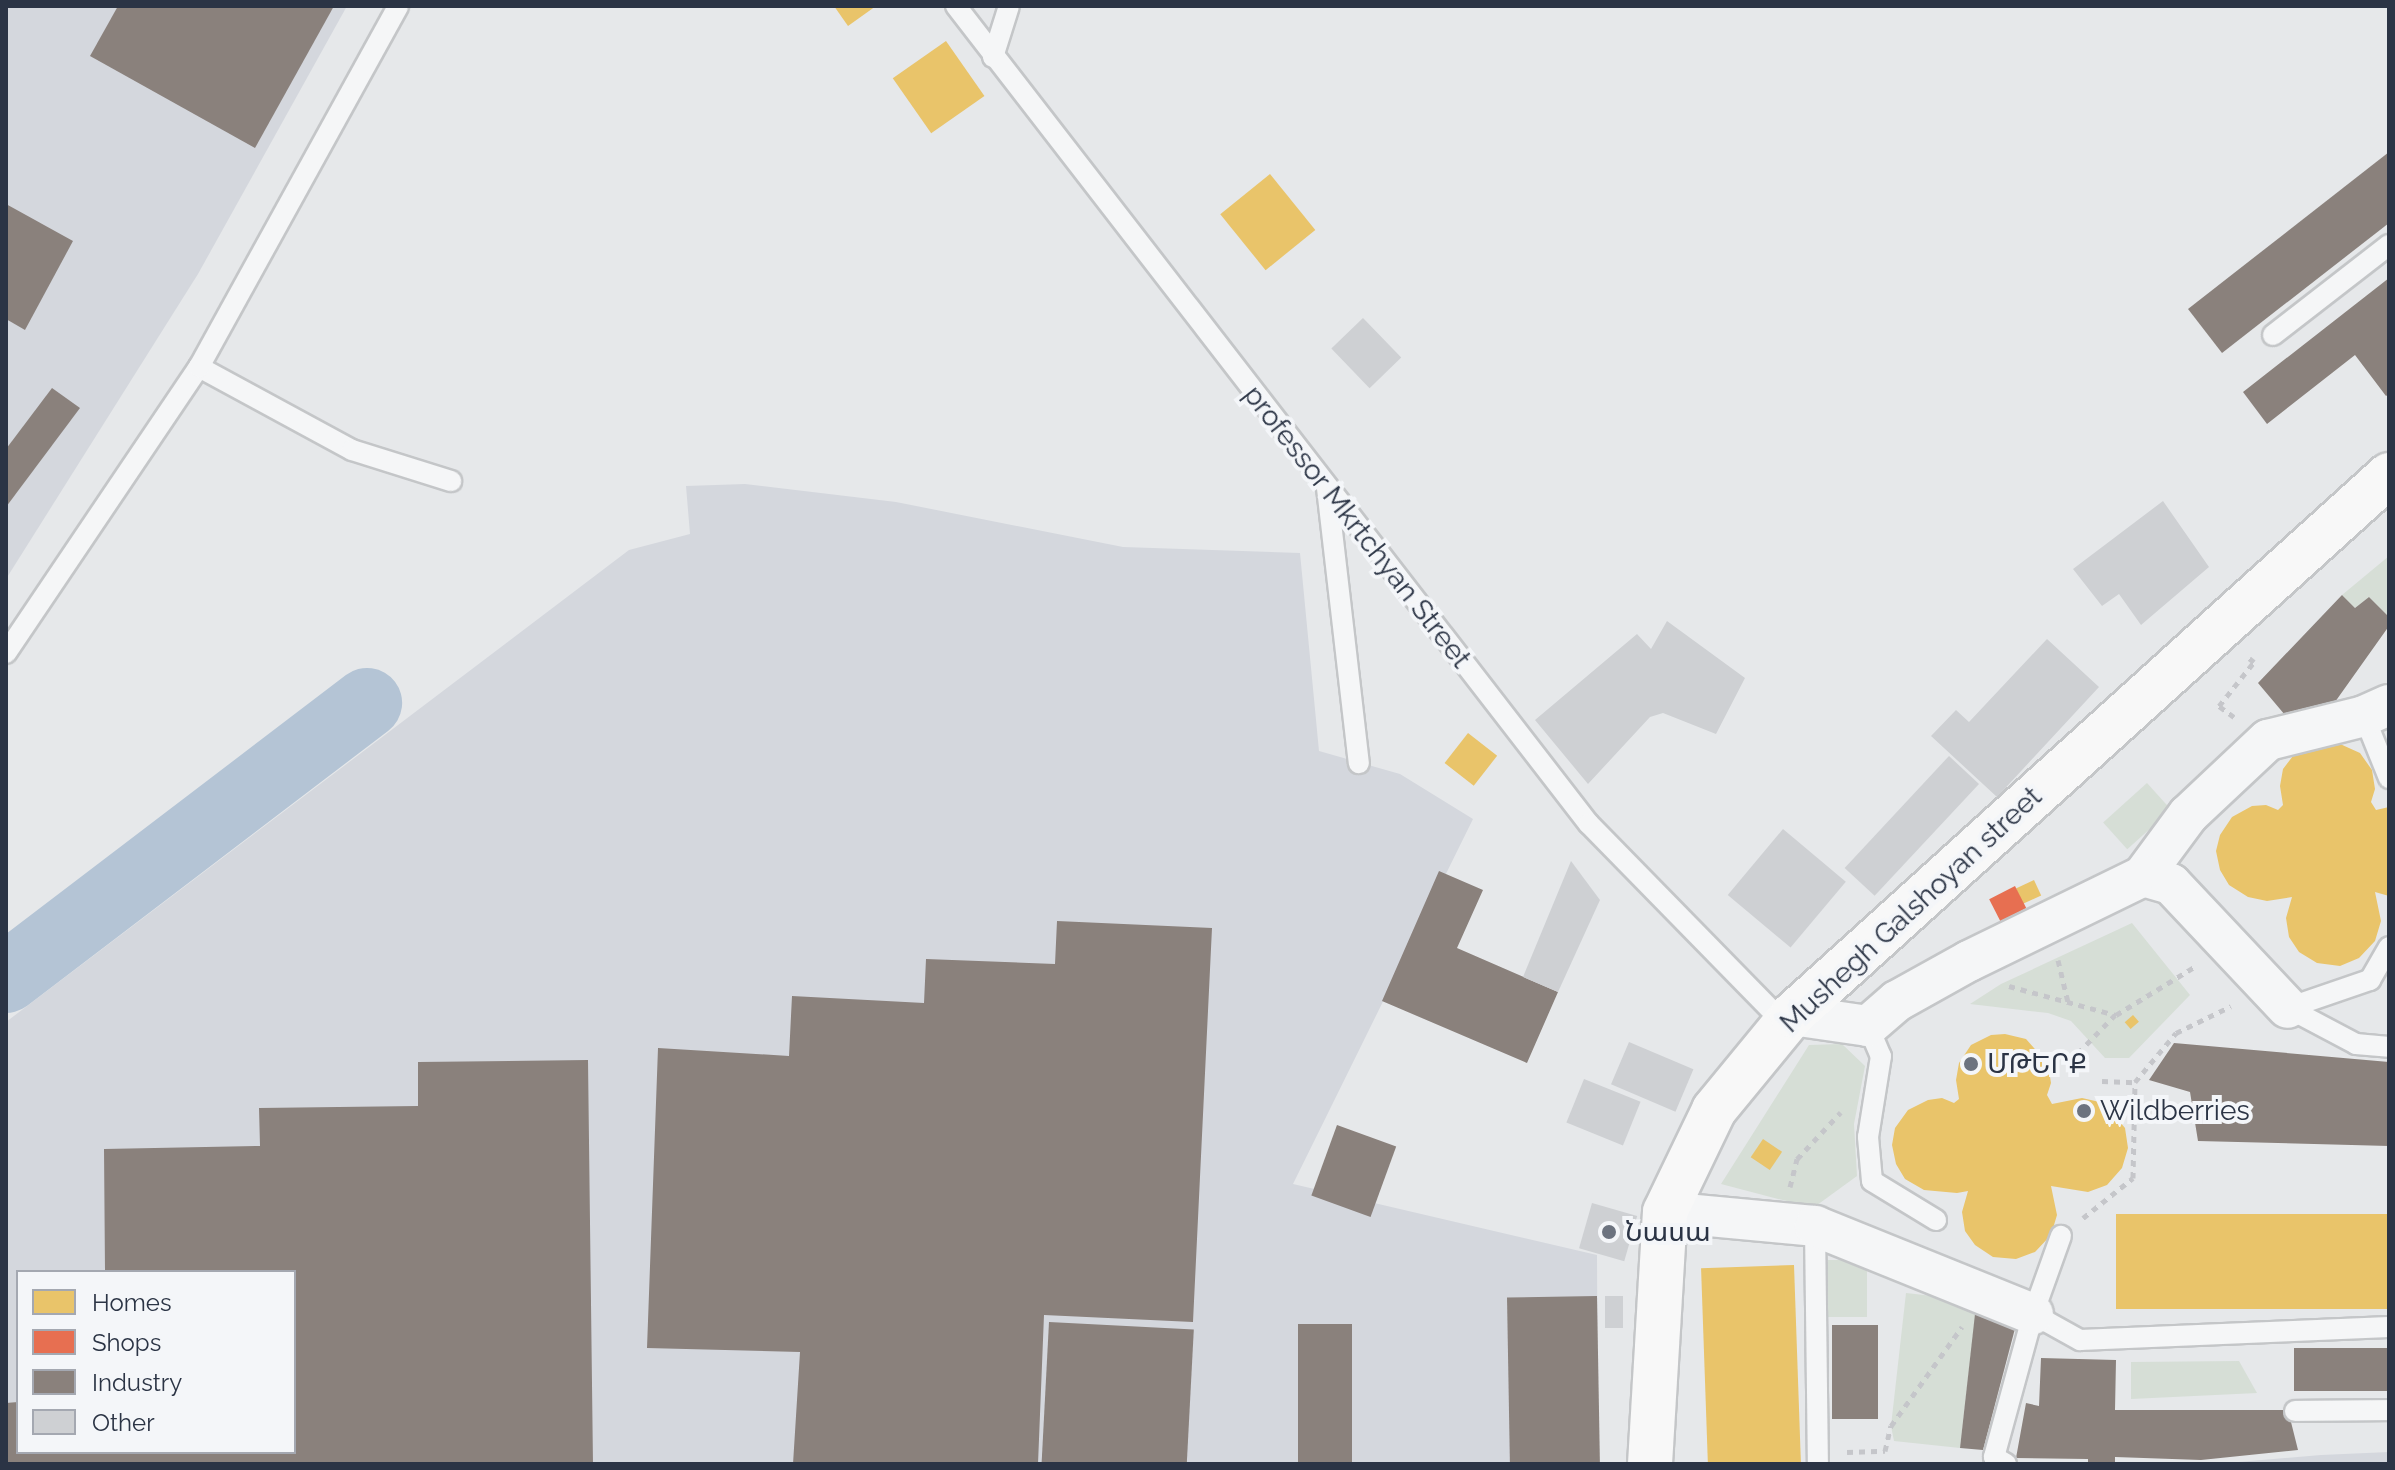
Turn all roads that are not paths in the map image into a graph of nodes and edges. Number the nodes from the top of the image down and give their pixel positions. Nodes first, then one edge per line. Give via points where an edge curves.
1 (398, 6) edge
2 (956, 6) edge
3 (1009, 6) edge
4 (993, 57) junction
5 (2389, 245) edge
6 (2273, 335) dead end
7 (199, 367) junction
8 (2389, 475) edge
9 (451, 481) dead end
10 (1327, 488) junction
11 (6, 653) edge
12 (2376, 711) edge
13 (1359, 763) dead end
14 (2389, 778) edge
15 (2143, 876) junction
16 (2389, 947) edge
17 (2277, 998) junction
18 (1788, 1020) junction
19 (1868, 1026) junction
20 (2389, 1047) edge
21 (1665, 1212) junction
22 (1936, 1220) dead end
23 (1800, 1225) junction
24 (2061, 1236) road end
25 (2033, 1314) junction
26 (2389, 1327) edge
27 (2389, 1410) edge
28 (2295, 1411) dead end
29 (1818, 1458) edge
30 (1997, 1462) edge
31 (1650, 1464) edge

1 - 7 lane
2 - 4 lane, professor Mkrtchyan Street
3 - 4 lane
4 - 10 lane, professor Mkrtchyan Street
5 - 6 lane
7 - 9 lane via 352,450
7 - 11 lane
8 - 18 street, Mushegh Galshoyan street
10 - 13 lane
10 - 18 lane, professor Mkrtchyan Street via 1589,824
12 - 14 lane
12 - 15 street via 2268,740 2188,815
15 - 17 street via 2171,884
15 - 19 street via 1969,961 1897,1001
16 - 17 lane via 2370,980
17 - 20 lane via 2356,1044
18 - 19 street
18 - 21 street, Mushegh Galshoyan street via 1714,1110
19 - 22 lane via 1881,1056 1868,1137 1872,1181
21 - 23 street
21 - 31 street, Mushegh Galshoyan street
23 - 25 street
23 - 29 lane
24 - 25 lane
25 - 26 lane via 2080,1340
25 - 30 lane
27 - 28 lane

